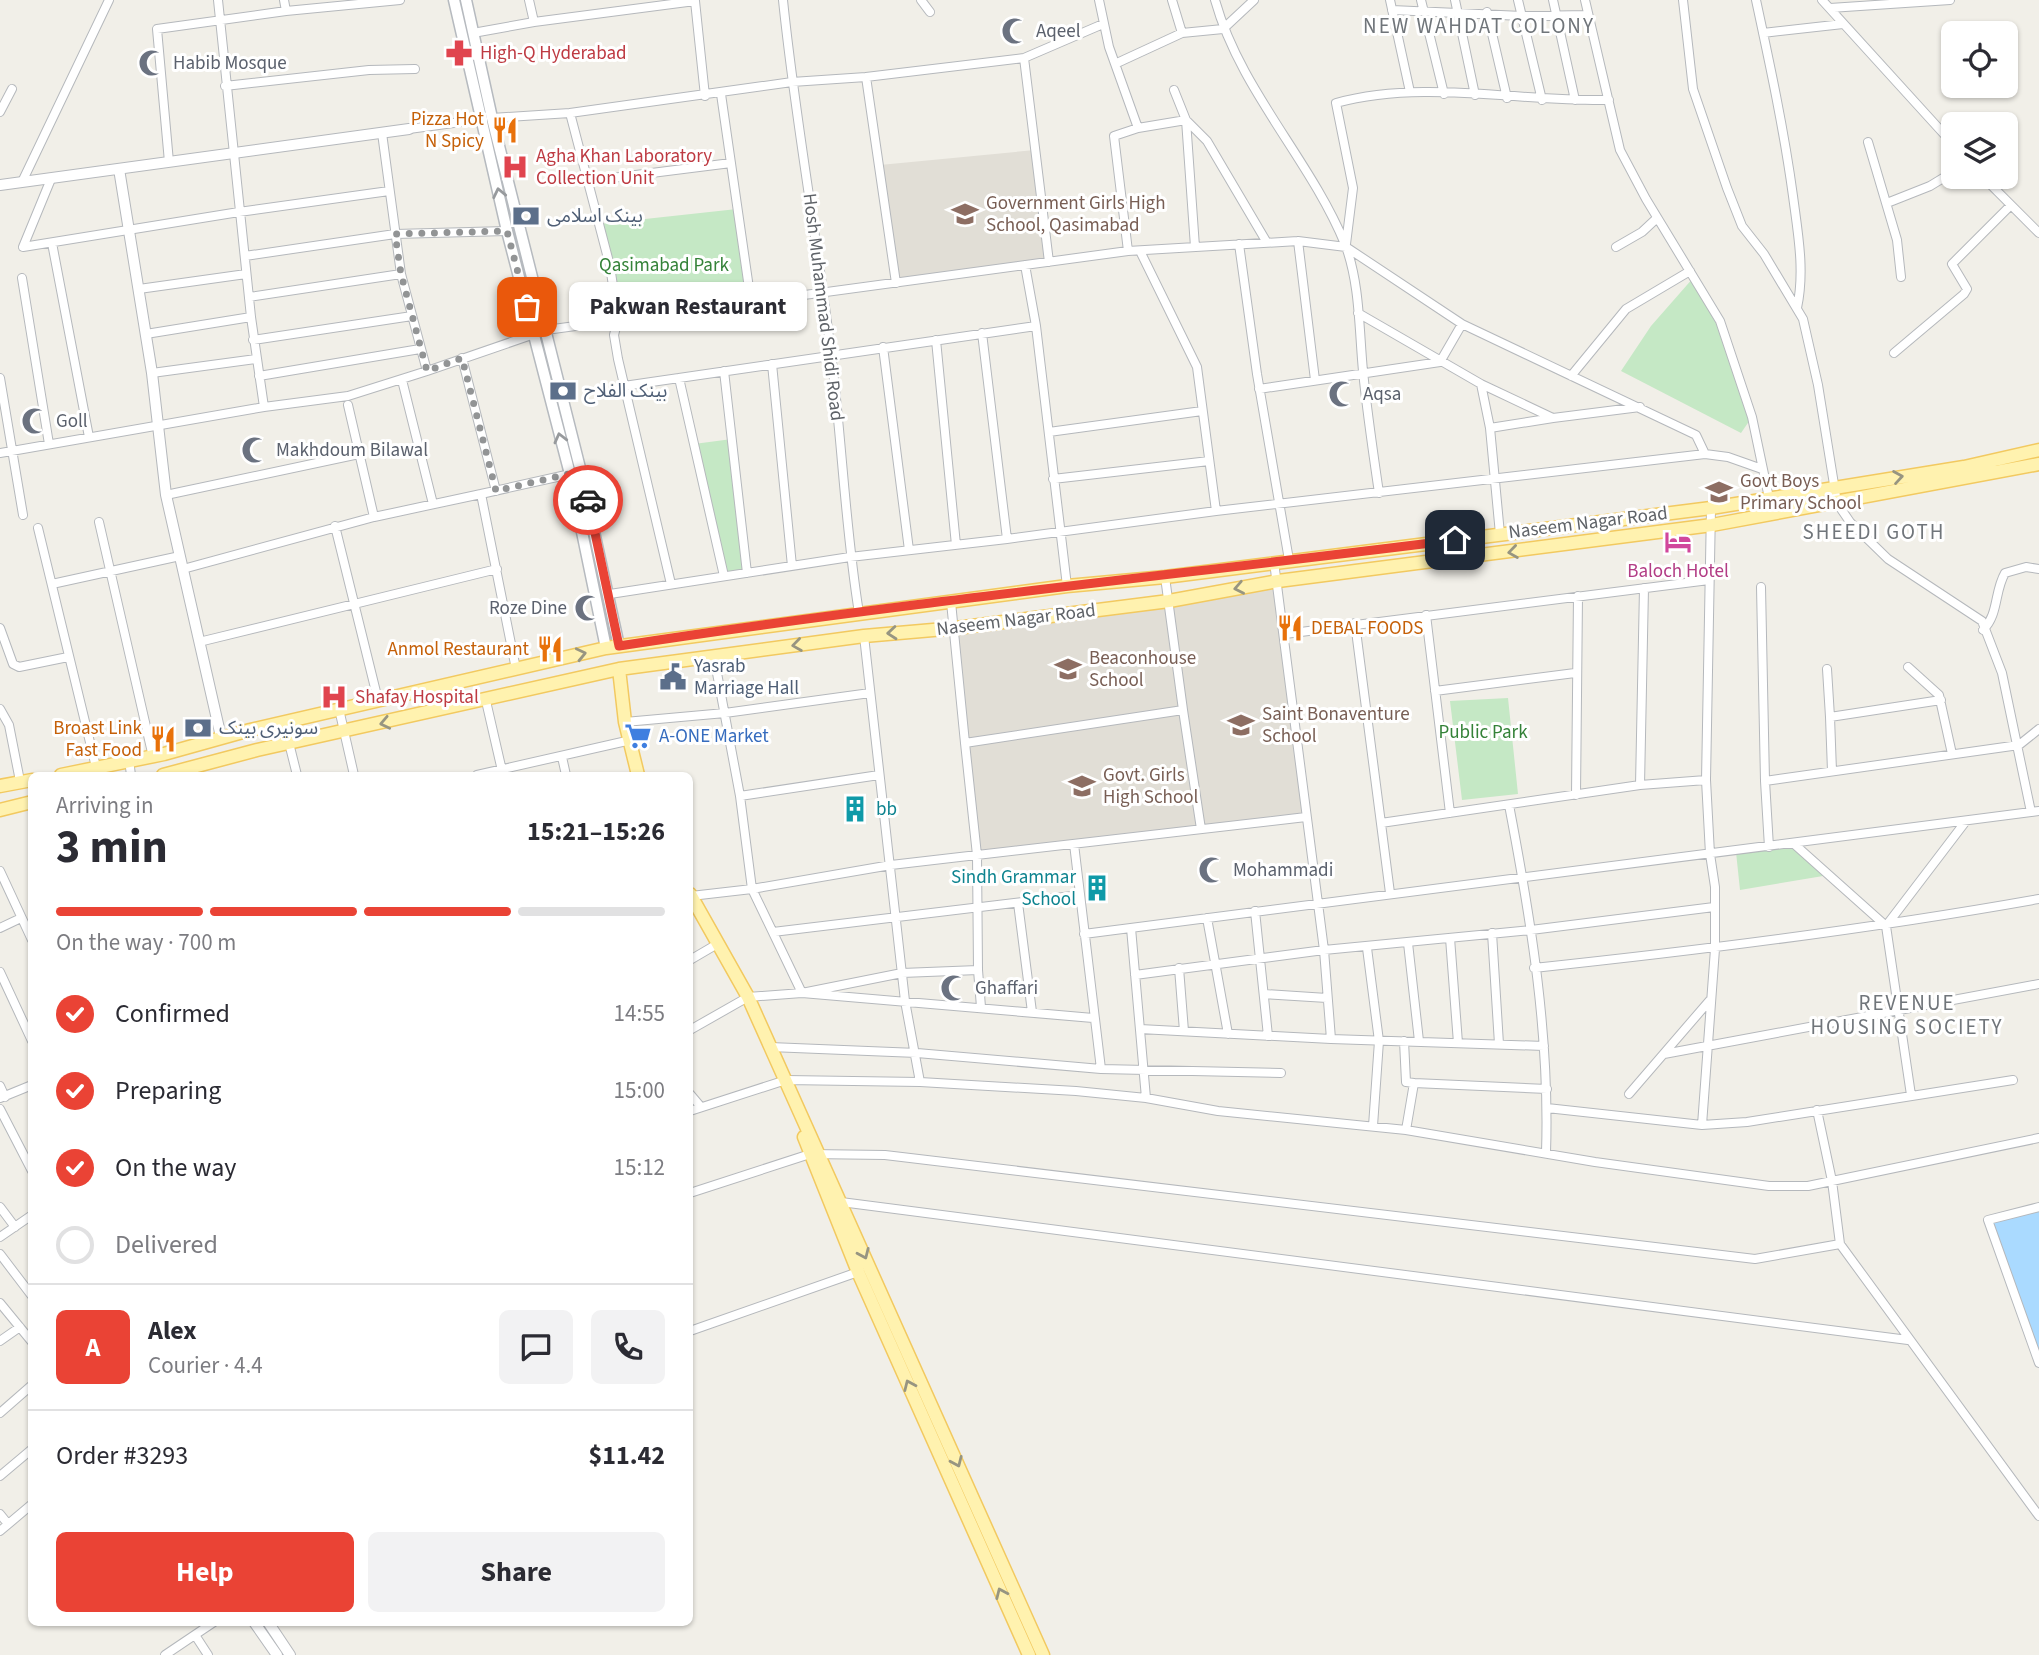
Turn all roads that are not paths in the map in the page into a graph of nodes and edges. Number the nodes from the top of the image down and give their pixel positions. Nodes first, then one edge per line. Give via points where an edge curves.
1 (109, 0) edge
2 (218, 0) edge
3 (284, 0) edge
4 (400, 0) edge
5 (454, 0) edge
6 (466, 0) edge
7 (529, 0) edge
8 (695, 0) edge
9 (783, 0) edge
10 (921, 0) edge
11 (1099, 0) edge
12 (1172, 0) edge
13 (1215, 0) edge
14 (1254, 0) edge
15 (1390, 0) edge
16 (1420, 0) edge
17 (1455, 0) edge
18 (1518, 0) edge
19 (1553, 0) edge
20 (1586, 0) edge
21 (1683, 0) edge
22 (1756, 0) edge
23 (1822, 0) edge
24 (1950, 0) edge
25 (1847, 4) edge
26 (1830, 9) junction
27 (1392, 10) junction
28 (1423, 10) junction
29 (285, 11) junction
30 (930, 12) dead end
31 (1457, 12) junction
32 (1487, 12) junction
33 (1557, 15) junction
34 (1588, 15) junction
35 (1522, 16) junction
36 (220, 20) junction
37 (534, 22) junction
38 (1103, 24) junction
39 (1843, 24) junction
40 (1223, 29) junction
41 (473, 33) junction
42 (1182, 33) junction
43 (1763, 33) junction
44 (1024, 58) junction
45 (1117, 63) junction
46 (415, 69) dead end
47 (866, 77) junction
48 (792, 82) junction
49 (225, 86) junction
50 (12, 89) dead end
51 (1174, 90) dead end
52 (1410, 92) junction
53 (721, 94) junction
54 (1444, 94) junction
55 (1475, 95) junction
56 (705, 96) junction
57 (1507, 98) junction
58 (1542, 100) junction
59 (1575, 100) junction
60 (1609, 100) junction
61 (0, 112) edge
62 (570, 113) junction
63 (487, 119) junction
64 (1186, 120) junction
65 (1138, 128) junction
66 (409, 129) joint
67 (1941, 131) edge
68 (382, 133) junction
69 (1868, 142) dead end
70 (234, 155) junction
71 (169, 162) junction
72 (731, 163) junction
73 (119, 169) junction
74 (51, 179) junction
75 (1941, 179) edge
76 (588, 181) junction
77 (23, 182) junction
78 (0, 185) edge
79 (1995, 189) edge
80 (389, 191) junction
81 (1887, 203) junction
82 (2010, 205) junction
83 (239, 212) junction
84 (1657, 218) junction
85 (130, 231) junction
86 (507, 231) junction
87 (2039, 233) edge
88 (395, 234) junction
89 (1266, 241) junction
90 (1298, 241) junction
91 (52, 243) junction
92 (1239, 244) junction
93 (1195, 247) junction
94 (1346, 247) junction
95 (1616, 247) dead end
96 (1128, 251) junction
97 (1140, 251) junction
98 (245, 256) junction
99 (1049, 262) junction
100 (1025, 265) junction
101 (1690, 271) junction
102 (246, 274) junction
103 (401, 274) junction
104 (1901, 276) dead end
105 (22, 278) dead end
106 (896, 283) junction
107 (139, 289) junction
108 (824, 292) junction
109 (249, 297) junction
110 (751, 302) junction
111 (1797, 308) junction
112 (1358, 313) junction
113 (412, 316) junction
114 (251, 317) junction
115 (618, 320) junction
116 (1462, 324) junction
117 (1036, 326) junction
118 (540, 331) junction
119 (982, 333) junction
120 (146, 334) junction
121 (253, 340) junction
122 (936, 340) junction
123 (883, 347) junction
124 (420, 349) junction
125 (1894, 353) dead end
126 (831, 355) junction
127 (462, 358) junction
128 (256, 359) junction
129 (1440, 362) junction
130 (772, 364) junction
131 (427, 371) junction
132 (724, 371) junction
133 (152, 373) junction
134 (1363, 374) junction
135 (259, 376) junction
136 (1571, 376) junction
137 (0, 378) edge
138 (679, 378) junction
139 (402, 380) junction
140 (1315, 380) junction
141 (1481, 384) junction
142 (624, 386) junction
143 (1259, 389) junction
144 (348, 405) dead end
145 (264, 407) junction
146 (1640, 407) junction
147 (1202, 411) junction
148 (1553, 418) junction
149 (160, 425) junction
150 (1490, 428) junction
151 (1049, 432) junction
152 (89, 437) junction
153 (49, 444) junction
154 (13, 450) junction
155 (2039, 450) edge
156 (0, 453) edge
157 (359, 454) junction
158 (1705, 454) junction
159 (1209, 461) junction
160 (2039, 464) edge
161 (1762, 469) junction
162 (575, 473) junction
163 (1495, 478) junction
164 (1053, 479) junction
165 (1835, 486) junction
166 (496, 491) junction
167 (1379, 493) junction
168 (481, 494) junction
169 (166, 495) junction
170 (1769, 498) junction
171 (1837, 503) junction
172 (433, 504) junction
173 (1279, 505) junction
174 (1711, 508) junction
175 (1216, 511) junction
176 (23, 515) dead end
177 (374, 517) junction
178 (99, 522) dead end
179 (1712, 524) junction
180 (335, 526) junction
181 (38, 528) dead end
182 (1061, 532) junction
183 (1500, 534) junction
184 (1007, 540) junction
185 (956, 545) junction
186 (909, 550) junction
187 (180, 556) junction
188 (850, 557) junction
189 (1289, 560) junction
190 (1274, 562) junction
191 (792, 566) junction
192 (2037, 566) edge
193 (183, 569) junction
194 (497, 569) junction
195 (108, 571) junction
196 (747, 573) junction
197 (724, 576) junction
198 (1165, 577) junction
199 (1709, 580) junction
200 (1278, 581) junction
201 (52, 584) junction
202 (671, 584) junction
203 (1067, 586) junction
204 (1761, 587) dead end
205 (1644, 588) junction
206 (610, 594) junction
207 (1578, 596) junction
208 (1169, 601) junction
209 (951, 602) junction
210 (354, 603) junction
211 (859, 613) junction
212 (1426, 615) junction
213 (1355, 624) junction
214 (0, 628) edge
215 (956, 628) junction
216 (1983, 630) junction
217 (1284, 634) junction
218 (864, 636) junction
219 (200, 642) junction
220 (612, 647) junction
221 (68, 657) junction
222 (714, 657) junction
223 (1908, 667) dead end
224 (1827, 668) dead end
225 (516, 669) junction
226 (619, 669) junction
227 (1575, 673) junction
228 (458, 682) junction
229 (1435, 691) junction
230 (870, 693) junction
231 (378, 700) junction
232 (1941, 700) junction
233 (486, 701) junction
234 (463, 706) junction
235 (0, 709) edge
236 (339, 709) junction
237 (1183, 710) junction
238 (724, 713) junction
239 (1830, 717) junction
240 (625, 722) junction
241 (4, 726) edge
242 (2039, 729) edge
243 (343, 732) junction
244 (221, 737) junction
245 (631, 740) junction
246 (289, 743) junction
247 (965, 744) junction
248 (2019, 745) junction
249 (1952, 754) junction
250 (159, 756) junction
251 (562, 757) junction
252 (129, 760) junction
253 (96, 767) junction
254 (1832, 771) junction
255 (74, 772) edge
256 (131, 772) edge
257 (167, 772) edge
258 (179, 772) edge
259 (296, 772) edge
260 (353, 772) edge
261 (502, 772) edge
262 (565, 772) edge
263 (637, 772) edge
264 (879, 775) junction
265 (1706, 780) junction
266 (26, 781) edge
267 (1765, 781) junction
268 (1640, 785) junction
269 (0, 786) edge
270 (1576, 795) junction
271 (740, 796) junction
272 (2039, 798) edge
273 (28, 803) edge
274 (1509, 805) junction
275 (2034, 809) edge
276 (0, 810) edge
277 (1450, 813) junction
278 (1306, 817) junction
279 (1966, 821) junction
280 (1381, 823) junction
281 (1201, 829) junction
282 (1793, 843) junction
283 (1074, 844) junction
284 (1769, 847) junction
285 (1710, 854) junction
286 (977, 855) junction
287 (891, 865) junction
288 (0, 871) edge
289 (1523, 877) junction
290 (752, 889) junction
291 (1390, 893) junction
292 (693, 895) edge
293 (1080, 895) junction
294 (2039, 899) edge
295 (693, 900) edge
296 (1018, 903) junction
297 (1318, 903) junction
298 (1714, 907) junction
299 (977, 908) junction
300 (1255, 911) junction
301 (897, 917) junction
302 (21, 918) junction
303 (1207, 918) junction
304 (1886, 926) junction
305 (0, 928) edge
306 (1131, 928) junction
307 (1531, 930) junction
308 (28, 932) edge
309 (773, 932) junction
310 (1492, 933) junction
311 (1084, 934) junction
312 (1450, 938) junction
313 (719, 943) junction
314 (1408, 943) junction
315 (1367, 948) junction
316 (1715, 949) junction
317 (1324, 950) junction
318 (693, 958) edge
319 (1261, 959) junction
320 (1215, 963) junction
321 (1179, 968) junction
322 (1534, 968) junction
323 (978, 970) junction
324 (0, 972) edge
325 (902, 973) junction
326 (1135, 975) junction
327 (2039, 984) edge
328 (802, 993) junction
329 (1264, 994) junction
330 (748, 997) junction
331 (1327, 999) junction
332 (1710, 1000) junction
333 (905, 1001) junction
334 (981, 1007) junction
335 (1896, 1009) junction
336 (1032, 1012) junction
337 (1093, 1018) junction
338 (693, 1028) edge
339 (1140, 1029) junction
340 (1184, 1031) junction
341 (28, 1032) edge
342 (1228, 1034) junction
343 (1268, 1036) junction
344 (1331, 1039) junction
345 (1379, 1041) junction
346 (1404, 1041) junction
347 (1419, 1041) junction
348 (1458, 1043) junction
349 (1499, 1044) junction
350 (1544, 1046) junction
351 (1706, 1046) junction
352 (770, 1047) junction
353 (917, 1053) junction
354 (1664, 1054) junction
355 (1101, 1069) junction
356 (1143, 1069) junction
357 (1282, 1073) dead end
358 (786, 1080) junction
359 (2013, 1080) dead end
360 (920, 1082) junction
361 (1413, 1083) junction
362 (0, 1086) edge
363 (28, 1087) edge
364 (1547, 1089) junction
365 (1629, 1094) dead end
366 (1911, 1096) junction
367 (2, 1098) edge
368 (693, 1098) edge
369 (1146, 1098) junction
370 (701, 1107) junction
371 (1547, 1108) junction
372 (0, 1109) edge
373 (693, 1110) edge
374 (1817, 1110) junction
375 (1702, 1125) junction
376 (1373, 1126) junction
377 (1406, 1130) junction
378 (2039, 1138) edge
379 (1546, 1153) junction
380 (815, 1155) junction
381 (28, 1163) edge
382 (1832, 1181) junction
383 (693, 1192) edge
384 (841, 1202) junction
385 (0, 1207) edge
386 (2039, 1207) edge
387 (28, 1218) edge
388 (15, 1227) junction
389 (0, 1237) edge
390 (1840, 1244) junction
391 (0, 1254) edge
392 (859, 1272) junction
393 (28, 1291) edge
394 (0, 1303) edge
395 (20, 1327) junction
396 (693, 1330) edge
397 (28, 1337) edge
398 (1908, 1340) junction
399 (0, 1341) edge
400 (2039, 1363) edge
401 (28, 1388) edge
402 (0, 1413) edge
403 (28, 1452) edge
404 (0, 1476) edge
405 (28, 1507) edge
406 (0, 1514) edge
407 (2039, 1516) edge
408 (8, 1524) junction
409 (0, 1531) edge
410 (208, 1626) edge
411 (257, 1626) edge
412 (271, 1626) edge
413 (195, 1635) junction
414 (284, 1645) junction
415 (276, 1653) edge
416 (165, 1655) edge
417 (208, 1655) edge
418 (290, 1655) edge
419 (1029, 1655) edge
420 (1043, 1655) edge

1 - 77 street
2 - 36 street
3 - 29 street
4 - 29 street
5 - 63 main road
6 - 41 main road
7 - 37 street
8 - 37 street
8 - 56 street
9 - 48 street, Hosh Muhammad Shidi Road
10 - 30 street
11 - 38 street
12 - 42 street
13 - 40 street
14 - 40 street
15 - 27 street
16 - 28 street
17 - 31 street
18 - 35 street
19 - 33 street
20 - 34 street
21 - 111 street via 1693,89 1727,188 1742,226
22 - 43 street
23 - 26 street
24 - 25 street
25 - 26 street
26 - 39 street
27 - 28 street
27 - 52 street
28 - 31 street
28 - 54 street
29 - 36 street
31 - 32 street
31 - 55 street
32 - 35 street
32 - 57 street
33 - 34 street
33 - 35 street
33 - 59 street
34 - 60 street
35 - 58 street
36 - 49 street
36 - 71 street via 157,29
37 - 41 street
38 - 44 street
38 - 45 street
39 - 43 street
39 - 67 street
40 - 42 street
40 - 94 street
41 - 63 main road
42 - 45 street
43 - 111 street via 1797,226 1802,281
44 - 47 street
44 - 99 street
45 - 65 street
46 - 49 street
47 - 48 street
47 - 106 street
48 - 53 street
48 - 108 street, Hosh Muhammad Shidi Road
49 - 70 street
50 - 61 street
51 - 64 street
52 - 54 street
52 - 94 street via 1336,103 1353,188
53 - 56 street
53 - 72 street
54 - 55 street
55 - 57 street
56 - 62 street
57 - 58 street
58 - 59 street
59 - 60 street
60 - 84 street via 1620,150
62 - 63 street
62 - 76 street
63 - 66 street
86 -> 63 main road
63 - 118 main road
64 - 65 street
64 - 89 street via 1208,141
64 - 93 street
65 - 96 street via 1114,136
66 - 68 street
68 - 70 street
68 - 80 street
69 - 81 street
70 - 71 street
70 - 83 street
71 - 73 street
72 - 76 street
72 - 110 street
73 - 74 street
73 - 85 street
74 - 77 street
74 - 91 street via 23,247
75 - 81 street
76 - 115 street via 610,265
77 - 78 street
79 - 82 street
80 - 83 street
80 - 88 street
81 - 104 street
82 - 87 street
82 - 125 street via 1952,264 1967,289 1964,294
83 - 85 street
83 - 98 street
84 - 95 street
84 - 101 street
85 - 91 street
85 - 107 street
86 - 88 street
86 - 118 main road
88 - 98 street
88 - 103 street
89 - 90 street
89 - 92 street
90 - 94 street
90 - 140 street
91 - 152 street
92 - 93 street
92 - 143 street
93 - 97 street
94 - 112 street
94 - 116 street
96 - 97 street
96 - 99 street
97 - 147 street via 1197,367
98 - 102 street
99 - 100 street
100 - 106 street
100 - 117 street
101 - 136 street via 1626,309
101 - 161 street via 1720,321 1752,417
102 - 107 street
102 - 109 street
103 - 109 street
103 - 113 street
105 - 153 street
106 - 108 street
107 - 120 street
108 - 110 street
108 - 126 street, Hosh Muhammad Shidi Road
109 - 114 street
110 - 115 street
111 - 165 street via 1818,385
112 - 129 street
112 - 134 street
113 - 121 street
113 - 124 street
114 - 120 street
114 - 121 street
115 - 118 street
115 - 142 street via 614,335
116 - 129 street
116 - 136 street
117 - 119 street
117 - 151 street
118 - 127 street
118 - 162 main road
119 - 122 street
119 - 184 street
120 - 133 street
121 - 128 street
122 - 123 street
122 - 185 street
123 - 126 street
123 - 186 street
124 - 131 street
124 - 135 street
126 - 130 street
126 - 188 street, Hosh Muhammad Shidi Road
127 - 131 street
127 - 166 street
128 - 133 street
128 - 135 street
129 - 134 street
129 - 141 street
130 - 132 street
130 - 191 street
131 - 139 street
132 - 138 street
132 - 196 street
133 - 149 street
134 - 140 street
134 - 167 street
135 - 145 street
136 - 146 street
137 - 154 street
138 - 142 street
138 - 197 street
139 - 145 street via 348,396
139 - 172 street
140 - 143 street
141 - 148 street
141 - 150 street
142 - 202 street
143 - 173 street
144 - 157 street
145 - 149 street
146 - 148 street
146 - 158 street via 1696,435
147 - 151 street
147 - 159 street
148 - 150 street
149 - 152 street
149 - 169 street
150 - 163 street
151 - 164 street
152 - 153 street
153 - 154 street
154 - 156 street
154 - 176 street
165 -> 155 main road, Naseem Nagar Road via 1964,467
157 - 169 street
157 - 177 street
158 - 161 street
158 - 163 street
159 - 164 street
159 - 175 street
160 - 171 main road, Naseem Nagar Road
161 - 170 street
162 - 166 street
162 - 206 main road
162 - 220 main road
163 - 167 street
163 - 183 street
164 - 182 street
165 - 170 main road, Naseem Nagar Road
165 - 171 street
166 - 168 street
167 - 173 street
168 - 172 street
168 - 194 street
169 - 187 street
170 - 174 main road, Naseem Nagar Road
171 - 179 main road, Naseem Nagar Road
171 - 216 street via 1888,559 1976,616
172 - 177 street
173 - 175 street
173 - 189 street
174 - 179 street
174 - 183 main road, Naseem Nagar Road
175 - 182 street
177 - 180 street
178 - 195 street
179 - 199 street
179 -> 200 main road, Naseem Nagar Road
180 - 193 street
180 - 210 street
181 - 201 street
182 - 184 street
182 - 203 street
183 - 189 main road, Naseem Nagar Road
184 - 185 street
185 - 186 street
186 - 188 street
187 - 193 street
187 - 195 street
188 - 191 street
188 - 211 street, Hosh Muhammad Shidi Road
189 - 190 main road, Naseem Nagar Road
190 - 198 main road, Naseem Nagar Road
190 - 200 street
191 - 196 street
192 - 216 street via 2005,573 1992,617
193 - 219 street
194 - 210 street
194 - 225 street
195 - 201 street
195 - 250 street
196 - 197 street
197 - 202 street
198 - 203 main road, Naseem Nagar Road
198 - 208 street
199 - 205 street
199 - 265 street
200 -> 208 main road, Naseem Nagar Road
200 - 217 street
201 - 221 street
202 - 206 street
203 - 209 main road, Naseem Nagar Road
204 - 267 street
205 - 207 street
205 - 268 street
206 - 220 main road
207 - 212 street
207 - 227 street
208 - 215 main road, Naseem Nagar Road
208 - 237 street
209 - 211 main road, Naseem Nagar Road
209 - 215 street
210 - 219 street
210 - 231 street
211 - 218 main road
211 - 220 main road, Naseem Nagar Road
212 - 213 street
212 - 229 street
213 - 217 street
213 - 280 street
214 - 221 street via 13,664 19,667
215 -> 218 main road, Naseem Nagar Road
215 - 247 street
216 - 248 street via 2002,673
217 - 278 street
218 -> 222 main road, Naseem Nagar Road
218 - 230 street
219 - 244 street
225 -> 220 main road, Naseem Nagar Road
221 - 253 street
222 - 226 main road, Naseem Nagar Road
222 - 238 street
223 - 232 street
224 - 239 street
225 - 228 main road, Naseem Nagar Road
226 - 233 main road, Naseem Nagar Road
226 - 240 main road
227 - 229 street
227 - 270 street
228 - 231 main road, Naseem Nagar Road
228 - 234 main road
229 - 277 street
230 - 238 street
230 - 264 street
231 - 236 main road, Naseem Nagar Road
232 - 239 street
232 - 249 street
233 - 234 main road, Naseem Nagar Road
233 - 261 street
234 -> 243 main road, Naseem Nagar Road
235 - 241 street
236 - 243 street
236 - 244 main road, Naseem Nagar Road
237 - 247 street
237 - 281 street
238 - 240 street
238 - 271 street
239 - 254 street
240 - 245 main road
241 - 266 street
242 - 248 street
243 - 246 main road, Naseem Nagar Road
243 - 260 street
244 - 250 main road, Naseem Nagar Road
245 - 251 street
245 - 263 main road
246 - 258 main road, Naseem Nagar Road
246 - 259 street
247 - 286 street
248 - 249 street
248 - 275 street
249 - 254 street
250 - 252 main road, Naseem Nagar Road
250 - 257 street
251 - 261 street
251 - 262 street
252 - 253 main road, Naseem Nagar Road
252 - 256 street
253 - 255 main road, Naseem Nagar Road
254 - 267 street
264 - 271 street
264 - 287 street
265 - 268 street
265 - 285 street
266 - 269 main road
267 - 284 street
268 - 270 street
270 - 274 street
271 - 290 street
272 - 275 street
273 - 276 main road
274 - 277 street
274 - 289 street
275 - 279 street
277 - 280 street
278 - 281 street
278 - 297 street
279 - 282 street
279 - 304 street
280 - 291 street
281 - 283 street
282 - 284 street
282 - 304 street
283 - 286 street
283 - 293 street
284 - 285 street
285 - 289 street
285 - 298 street
286 - 287 street
286 - 299 street
287 - 290 street
287 - 301 street
288 - 302 street
289 - 291 street
289 - 307 street
290 - 292 street
290 - 309 street
291 - 297 street
293 - 296 street
293 - 311 street
294 - 304 street
295 - 313 main road
296 - 299 street
296 - 336 street
297 - 300 street
297 - 317 street
298 - 307 street
298 - 316 street
299 - 301 street
299 - 323 street
300 - 303 street
300 - 319 street
301 - 309 street
301 - 325 street
302 - 305 street
302 - 308 street
303 - 306 street
303 - 320 street
304 - 316 street
304 - 335 street
306 - 311 street
306 - 326 street
307 - 310 street
307 - 322 street
309 - 328 street
310 - 312 street
310 - 349 street
311 - 337 street
312 - 314 street
312 - 348 street
313 - 318 street
313 - 330 main road
314 - 315 street
314 - 347 street
315 - 317 street
315 - 345 street
316 - 322 street
316 - 332 street
317 - 319 street
317 - 331 street
319 - 320 street
319 - 329 street
320 - 321 street
320 - 342 street
321 - 326 street
321 - 340 street
322 - 350 street
323 - 325 street
323 - 334 street
324 - 341 street
325 - 328 street
325 - 333 street
326 - 339 street
327 - 335 street
328 - 330 street
328 - 333 street
329 - 331 street
329 - 343 street
330 - 338 street
330 - 352 main road
331 - 344 street
332 - 351 street
332 - 354 street
333 - 334 street
333 - 353 street
334 - 336 street
335 - 351 street
335 - 366 street
336 - 337 street
337 - 355 street
339 - 340 street
339 - 356 street
340 - 342 street
342 - 343 street
343 - 344 street
344 - 345 street
345 - 346 street
345 - 376 street
346 - 347 street
346 - 361 street via 1406,1082
347 - 348 street
348 - 349 street
349 - 350 street
350 - 364 street
351 - 354 street
351 - 375 street
352 - 353 street
352 - 358 main road
353 - 355 street
353 - 360 street
354 - 365 street
355 - 356 street
356 - 357 street
356 - 369 street
358 - 360 street
358 - 370 street
358 - 380 main road
359 - 366 street
360 - 369 street
361 - 364 street
361 - 377 street
362 - 367 street
363 - 367 street
364 - 371 street
366 - 374 street
368 - 370 street
369 - 376 street via 1218,1111
370 - 373 street
371 - 375 street
371 - 379 street
372 - 381 street
374 - 375 street
374 - 382 street
376 - 377 street
377 - 379 street
378 - 382 street
379 - 382 street via 1769,1186
380 - 383 street
380 - 384 main road
380 - 390 street via 885,1155 1755,1259
380 - 392 main road
382 - 390 street
384 - 398 street
384 -> 420 main road
385 - 388 street
386 - 400 street via 1988,1220
387 - 388 street
388 - 389 street
390 - 398 street
391 - 393 street
392 - 396 street
419 -> 392 main road
394 - 395 street
395 - 397 street
395 - 399 street
398 - 407 street
401 - 402 street
403 - 404 street
405 - 408 street
406 - 408 street
408 - 409 street
410 - 413 street
411 - 415 street
412 - 414 street
413 - 416 street
413 - 417 street
414 - 415 street
414 - 418 street

